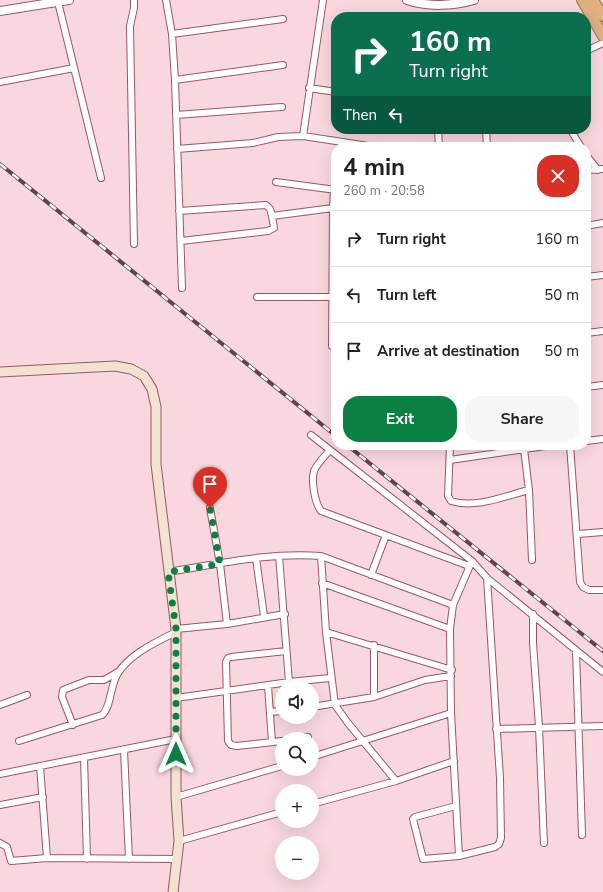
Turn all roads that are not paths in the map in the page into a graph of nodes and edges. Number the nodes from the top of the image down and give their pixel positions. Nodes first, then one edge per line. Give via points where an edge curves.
1 (69, 0) edge
2 (134, 0) edge
3 (166, 0) edge
4 (323, 0) edge
5 (407, 0) edge
6 (474, 0) edge
7 (582, 0) edge
8 (593, 0) edge
9 (58, 2) junction
10 (0, 11) edge
11 (589, 12) edge
12 (591, 15) edge
13 (603, 16) edge
14 (283, 19) dead end
15 (172, 34) junction
16 (603, 36) edge
17 (603, 43) edge
18 (591, 49) edge
19 (283, 65) dead end
20 (74, 68) junction
21 (175, 80) junction
22 (0, 82) edge
23 (309, 88) junction
24 (331, 91) edge
25 (282, 107) dead end
26 (176, 115) junction
27 (303, 136) junction
28 (342, 142) edge
29 (177, 149) junction
30 (591, 160) edge
31 (600, 169) edge
32 (101, 178) dead end
33 (276, 182) dead end
34 (331, 189) edge
35 (331, 208) edge
36 (179, 212) junction
37 (272, 216) junction
38 (603, 223) edge
39 (591, 225) edge
40 (181, 241) junction
41 (134, 244) dead end
42 (603, 275) edge
43 (591, 276) edge
44 (182, 288) dead end
45 (257, 297) dead end
46 (331, 297) edge
47 (603, 331) edge
48 (591, 332) edge
49 (0, 372) edge
50 (603, 385) edge
51 (591, 386) edge
52 (310, 435) dead end
53 (603, 439) edge
54 (591, 440) edge
55 (450, 450) edge
56 (516, 450) edge
57 (524, 450) edge
58 (570, 450) edge
59 (329, 451) junction
60 (499, 452) joint
61 (450, 460) junction
62 (529, 490) junction
63 (210, 508) dead end
64 (603, 532) edge
65 (578, 534) junction
66 (386, 535) junction
67 (279, 556) junction
68 (321, 556) junction
69 (256, 558) junction
70 (532, 560) dead end
71 (470, 563) junction
72 (220, 564) junction
73 (168, 572) junction
74 (371, 575) junction
75 (487, 578) junction
76 (322, 583) junction
77 (603, 590) edge
78 (453, 605) junction
79 (285, 614) junction
80 (533, 614) junction
81 (264, 616) junction
82 (227, 624) junction
83 (176, 630) junction
84 (450, 630) junction
85 (326, 632) junction
86 (374, 645) junction
87 (576, 650) junction
88 (286, 651) junction
89 (118, 672) junction
90 (603, 672) edge
91 (451, 673) junction
92 (330, 678) junction
93 (289, 680) edge
94 (310, 680) edge
95 (275, 685) edge
96 (268, 686) junction
97 (227, 692) junction
98 (27, 695) dead end
99 (374, 697) junction
100 (176, 698) junction
101 (0, 705) edge
102 (335, 705) junction
103 (319, 706) edge
104 (275, 711) edge
105 (270, 712) junction
106 (451, 713) junction
107 (73, 725) junction
108 (603, 726) edge
109 (539, 727) junction
110 (579, 727) junction
111 (496, 729) junction
112 (176, 739) junction
113 (19, 742) dead end
114 (272, 742) junction
115 (275, 742) edge
116 (364, 742) junction
117 (124, 750) junction
118 (319, 755) edge
119 (84, 758) junction
120 (454, 761) junction
121 (40, 766) junction
122 (275, 768) edge
123 (0, 774) edge
124 (396, 781) junction
125 (43, 797) junction
126 (176, 797) junction
127 (319, 802) edge
128 (0, 805) edge
129 (456, 806) junction
130 (275, 814) edge
131 (582, 836) dead end
132 (178, 841) junction
133 (0, 843) edge
134 (544, 843) dead end
135 (459, 856) junction
136 (47, 858) junction
137 (87, 859) junction
138 (129, 859) junction
139 (176, 859) junction
140 (173, 892) edge

1 - 9 street
2 - 41 street via 130,26
3 - 15 street
4 - 23 street
5 - 6 street via 423,5 462,4
7 - 11 highway
8 - 13 highway
9 - 10 street
9 - 20 street
12 - 16 highway
14 - 15 street
15 - 21 street
17 - 18 street
19 - 21 street
20 - 22 street
20 - 32 street
21 - 26 street
23 - 24 street
23 - 27 street
25 - 26 street
26 - 29 street
27 - 28 street
27 - 29 street
29 - 36 street
30 - 31 street
33 - 34 street
35 - 37 street
36 - 37 street via 266,205
36 - 40 street
37 - 40 street via 274,228 268,231
38 - 39 street
40 - 44 street
42 - 43 street
45 - 46 street
47 - 48 street
49 - 73 main road via 115,366 132,369 144,376 152,389 156,407 156,464
50 - 51 street
52 - 59 street
53 - 54 street
55 - 61 street
56 - 60 street
57 - 62 street
58 - 65 street
59 - 66 street via 314,471 317,506 321,511
59 - 71 street
60 - 61 street
61 - 62 street via 448,496 451,501 460,504 473,503
62 - 70 street
63 - 72 street
64 - 65 street
65 - 77 street via 580,582 589,590
66 - 71 street
66 - 74 street
67 - 68 street
67 - 69 street
67 - 79 street
68 - 74 street
68 - 76 street
69 - 72 street
69 - 81 street
71 - 75 street
71 - 78 street
72 - 73 street
72 - 82 street
73 - 83 main road
74 - 78 street
75 - 80 street
75 - 111 street
76 - 84 street
76 - 85 street
78 - 84 street
79 - 81 street
79 - 88 street
80 - 87 street
80 - 109 street
81 - 82 street
82 - 83 street
83 - 89 street via 127,661
83 - 100 main road
84 - 91 street
85 - 86 street
85 - 92 street
86 - 91 street
86 - 99 street
87 - 90 street
87 - 110 street
88 - 93 street
88 - 97 street via 228,658
89 - 107 street via 111,687 106,712
89 - 107 street via 104,680 89,680 63,690 62,697
91 - 99 street
91 - 106 street
92 - 94 street
92 - 102 street
95 - 96 street
96 - 97 street
96 - 105 street
97 - 100 street
97 - 114 street via 228,741 231,745
98 - 101 street
99 - 102 street
100 - 112 main road
102 - 103 street
102 - 116 street
104 - 105 street
105 - 114 street
106 - 116 street
106 - 120 street
107 - 113 street
108 - 110 street
109 - 110 street
109 - 111 street
109 - 134 street
110 - 131 street
111 - 135 street via 501,838 495,847
112 - 117 street
112 - 126 main road
114 - 115 street
116 - 118 street
116 - 124 street
117 - 119 street
117 - 138 street
119 - 121 street
119 - 137 street
120 - 124 street
120 - 129 street
121 - 123 street
121 - 125 street
122 - 126 street
124 - 127 street
125 - 128 street
125 - 136 street
126 - 132 main road
129 - 135 street
129 - 135 street via 413,819 423,859
130 - 132 street
132 - 139 main road
133 - 136 street via 7,847 11,861
136 - 137 street
137 - 138 street
138 - 139 street
139 - 140 main road

